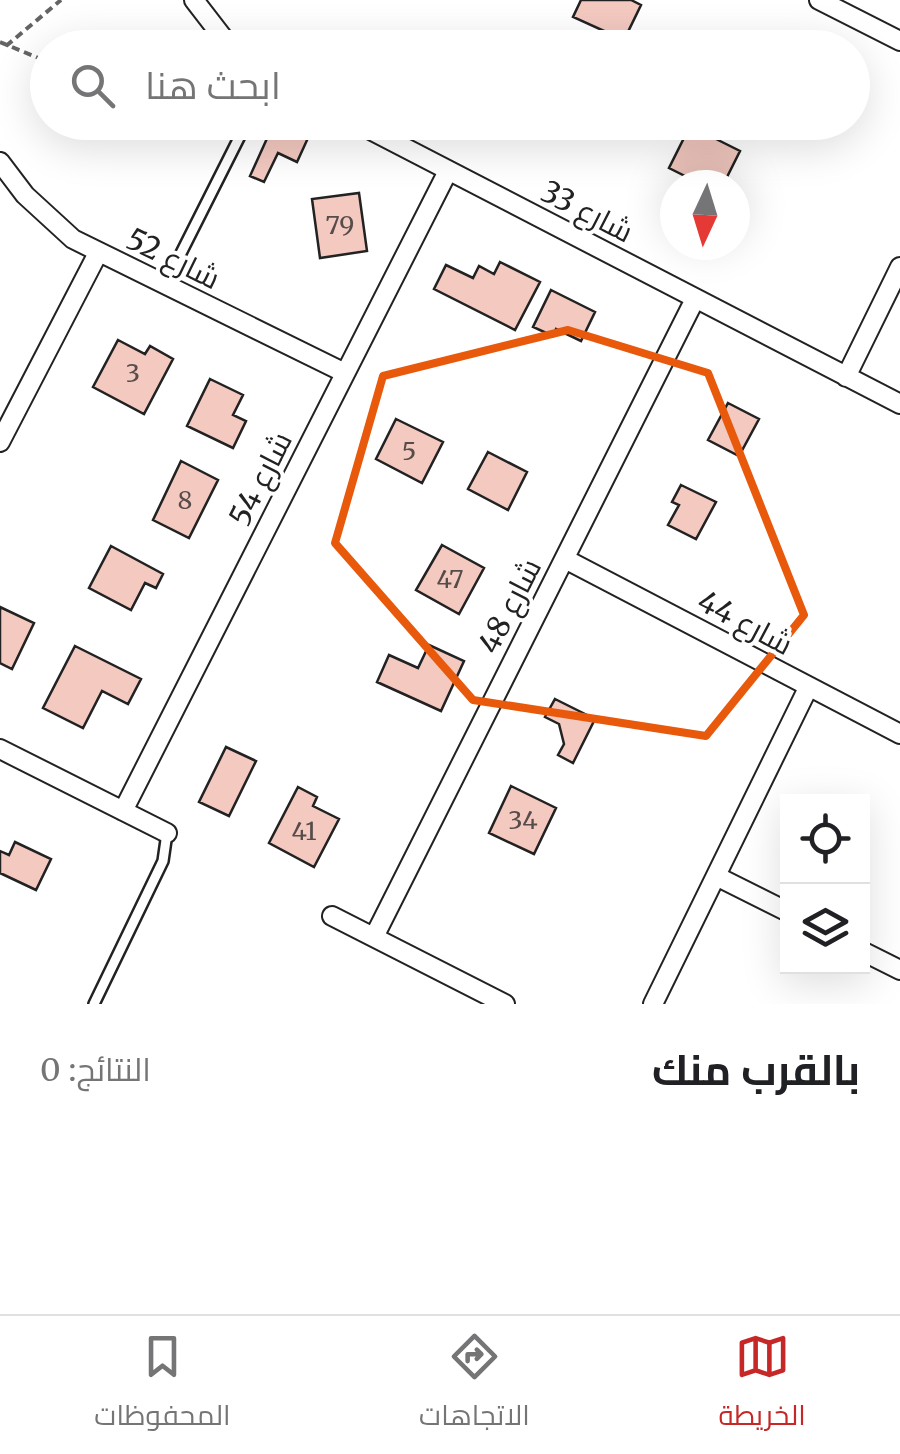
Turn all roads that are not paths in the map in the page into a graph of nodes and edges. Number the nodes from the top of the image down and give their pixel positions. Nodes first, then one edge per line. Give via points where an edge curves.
1 (194, 0) edge
2 (819, 0) edge
3 (217, 30) edge
4 (900, 41) edge
5 (238, 140) edge
6 (388, 140) edge
7 (0, 162) edge
8 (448, 172) junction
9 (98, 253) junction
10 (900, 267) edge
11 (165, 286) junction
12 (695, 299) junction
13 (345, 374) junction
14 (846, 377) junction
15 (900, 404) edge
16 (0, 442) edge
17 (565, 559) junction
18 (808, 688) junction
19 (900, 734) edge
20 (0, 749) edge
21 (123, 811) junction
22 (167, 833) joint
23 (716, 876) junction
24 (780, 908) edge
25 (332, 916) dead end
26 (374, 937) junction
27 (870, 955) edge
28 (900, 970) edge
29 (94, 1004) edge
30 (505, 1004) edge
31 (652, 1004) edge

1 - 3 street
2 - 4 street
5 - 11 lane
6 - 8 street, شارع 33
7 - 9 street, شارع 52 via 40,211
8 - 12 street, شارع 33
8 - 13 street, شارع 54
9 - 11 street, شارع 52
9 - 16 street
10 - 14 street
11 - 13 street, شارع 52
12 - 14 street, شارع 33
12 - 17 street, شارع 48
13 - 21 street, شارع 54
14 - 15 street, شارع 33
17 - 18 street, شارع 44
17 - 26 street, شارع 48
18 - 19 street, شارع 44
18 - 23 street
20 - 21 street
21 - 22 street
22 - 29 lane via 163,860
23 - 24 street
23 - 31 street
25 - 26 street
26 - 30 street
27 - 28 street

